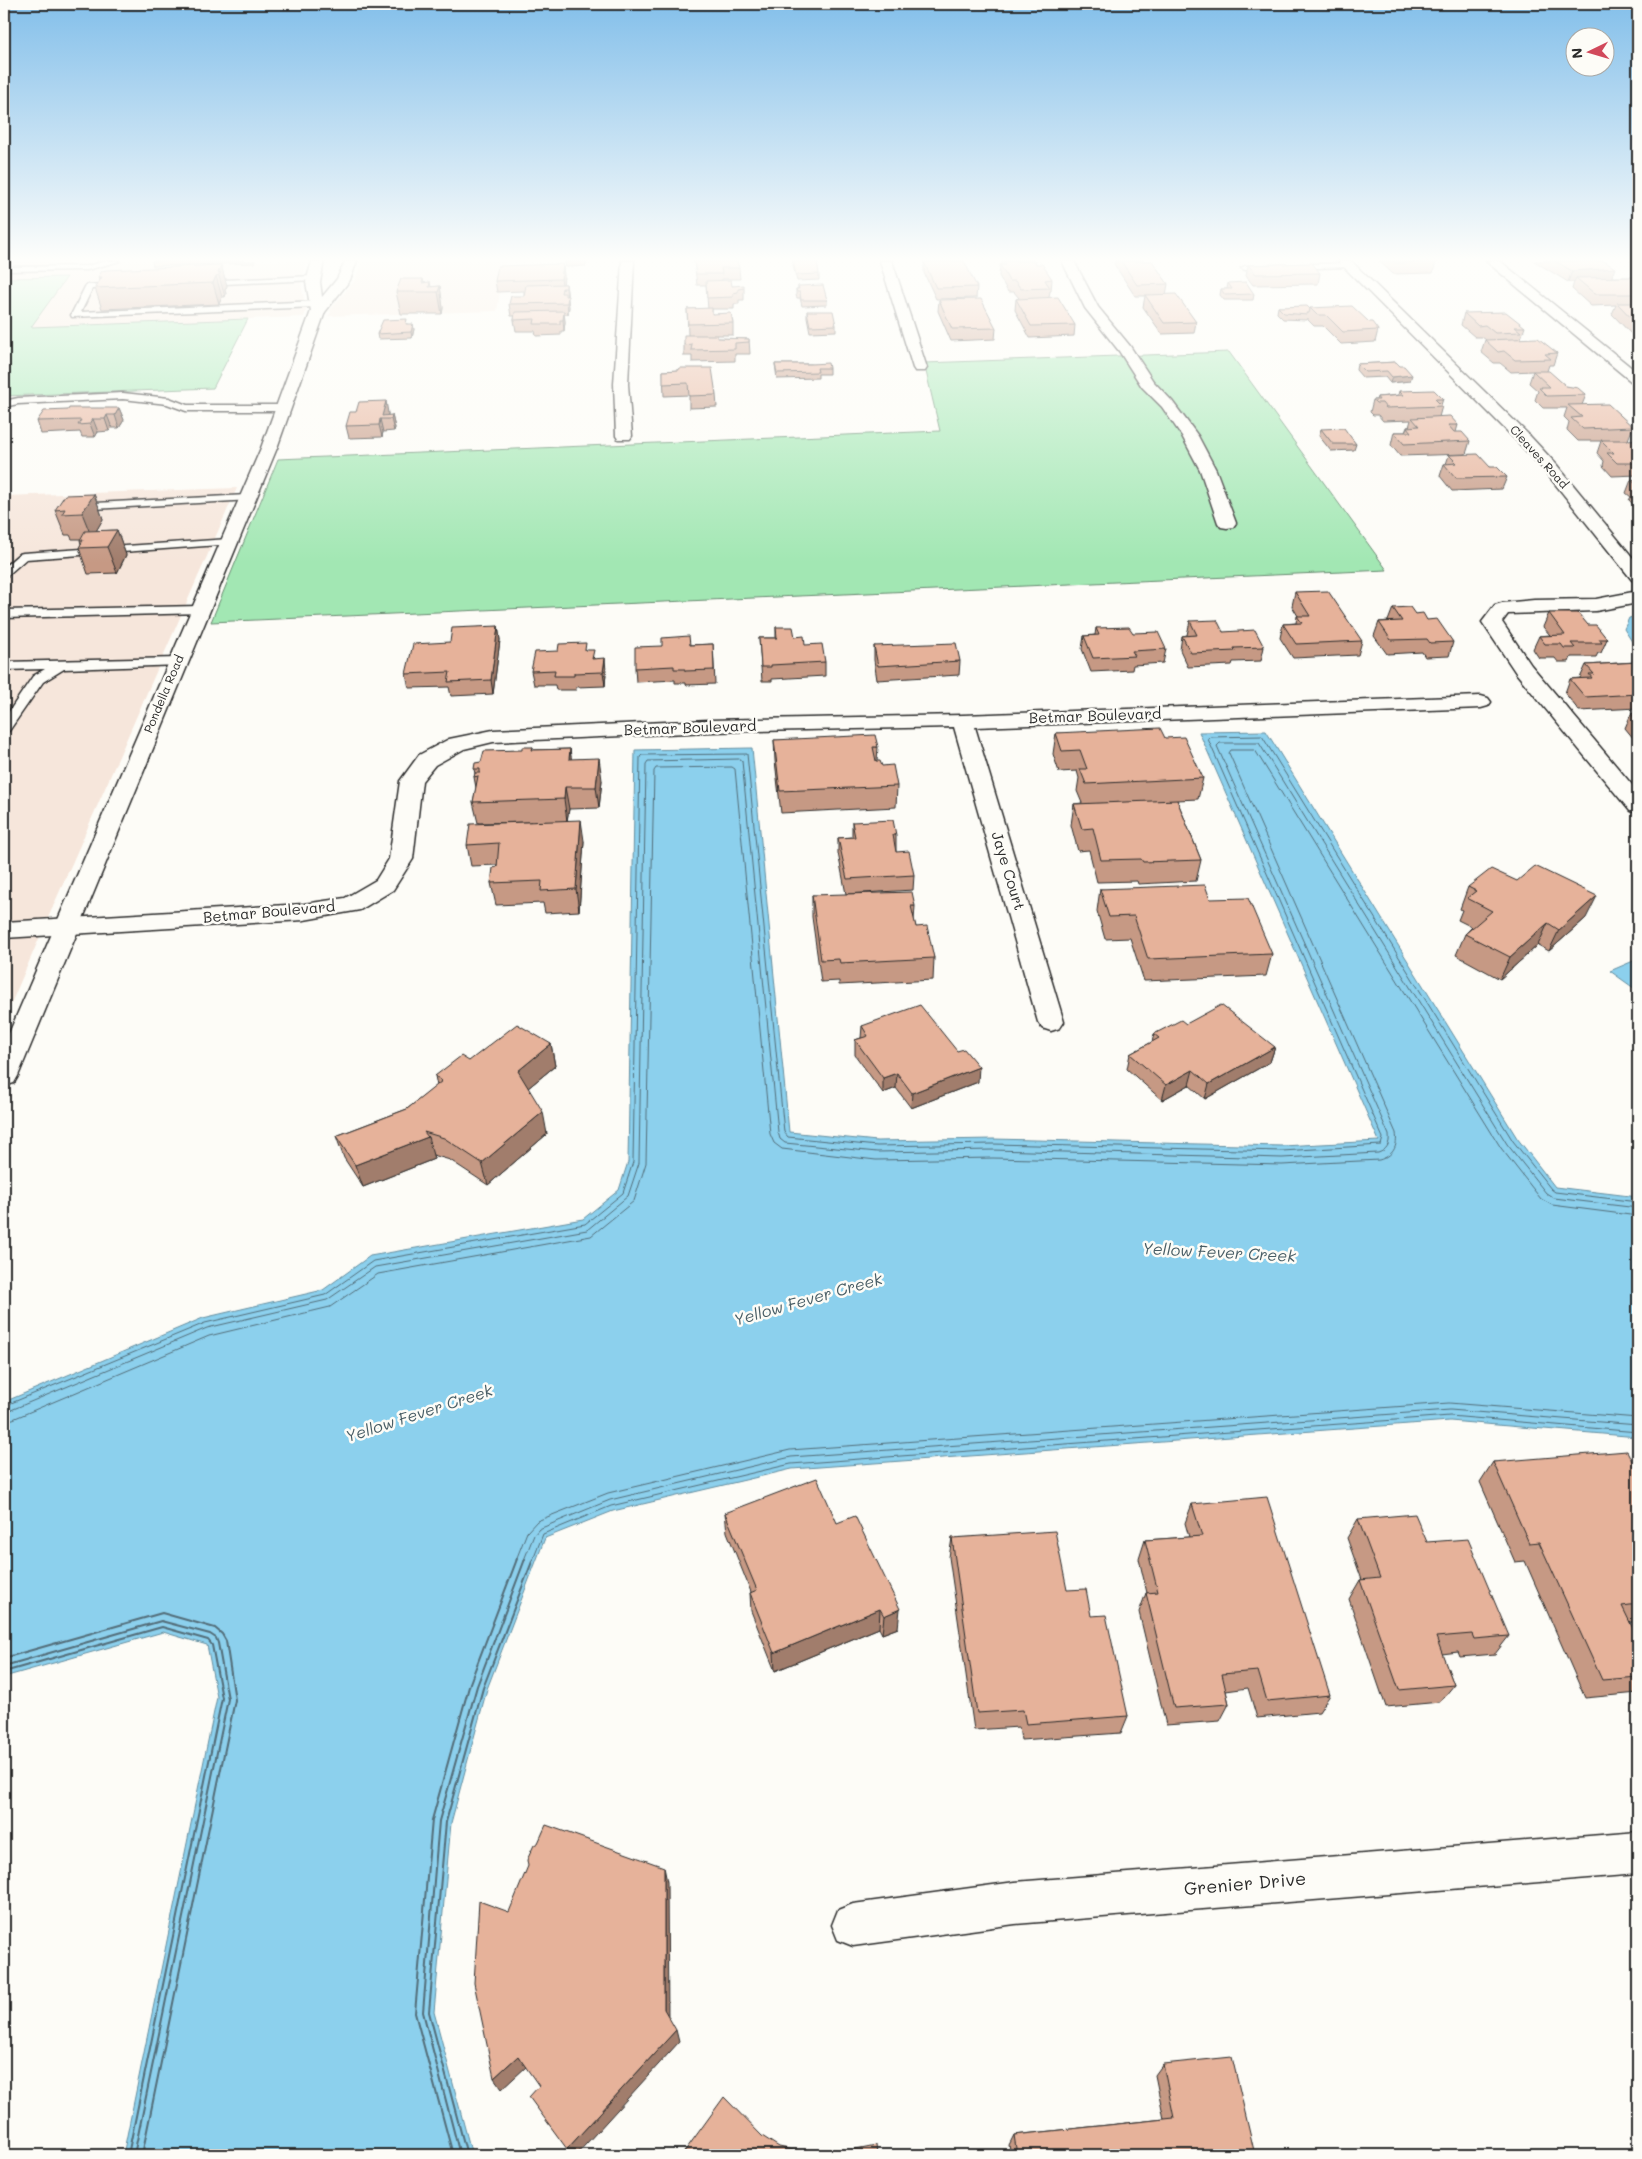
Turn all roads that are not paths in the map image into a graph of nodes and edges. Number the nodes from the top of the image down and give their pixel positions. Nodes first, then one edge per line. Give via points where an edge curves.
1 (299, 362) edge
2 (622, 362) edge
3 (918, 362) edge
4 (1133, 362) edge
5 (1446, 362) edge
6 (1616, 362) edge
7 (920, 368) dead end
8 (1638, 380) edge
9 (4, 404) edge
10 (283, 408) junction
11 (624, 436) dead end
12 (247, 498) junction
13 (70, 507) edge
14 (1227, 523) dead end
15 (229, 542) junction
16 (4, 573) edge
17 (1638, 576) edge
18 (1638, 597) edge
19 (200, 610) junction
20 (4, 614) edge
21 (178, 662) junction
22 (61, 664) junction
23 (4, 666) edge
24 (1481, 702) dead end
25 (963, 721) junction
26 (4, 728) edge
27 (1638, 806) edge
28 (66, 926) junction
29 (4, 930) edge
30 (1051, 1022) dead end
31 (4, 1076) edge
32 (1638, 1853) edge
33 (853, 1925) dead end

1 - 10 street, Pondella Road
2 - 11 street
3 - 7 street
4 - 14 street via 1190,436 1208,470
5 - 17 street, Cleaves Road via 1550,467
6 - 8 street
9 - 10 lane via 18,400 123,396 169,401 186,408
10 - 12 street, Pondella Road
12 - 13 lane
12 - 15 street, Pondella Road
15 - 16 lane via 23,556
15 - 19 street, Pondella Road
18 - 27 street via 1596,604 1502,609 1492,622 1523,669
19 - 20 lane
19 - 21 street, Pondella Road
21 - 22 lane
21 - 28 street, Pondella Road
22 - 23 lane
22 - 26 lane via 38,679
24 - 25 street, Betmar Boulevard
25 - 28 street, Betmar Boulevard via 709,726 502,735 456,744 427,760 411,781 401,859 385,884 351,905 304,912
25 - 30 street, Jaye Court
28 - 29 street, Betmar Boulevard
28 - 31 street, Pondella Road
32 - 33 street, Grenier Drive via 1015,1903

